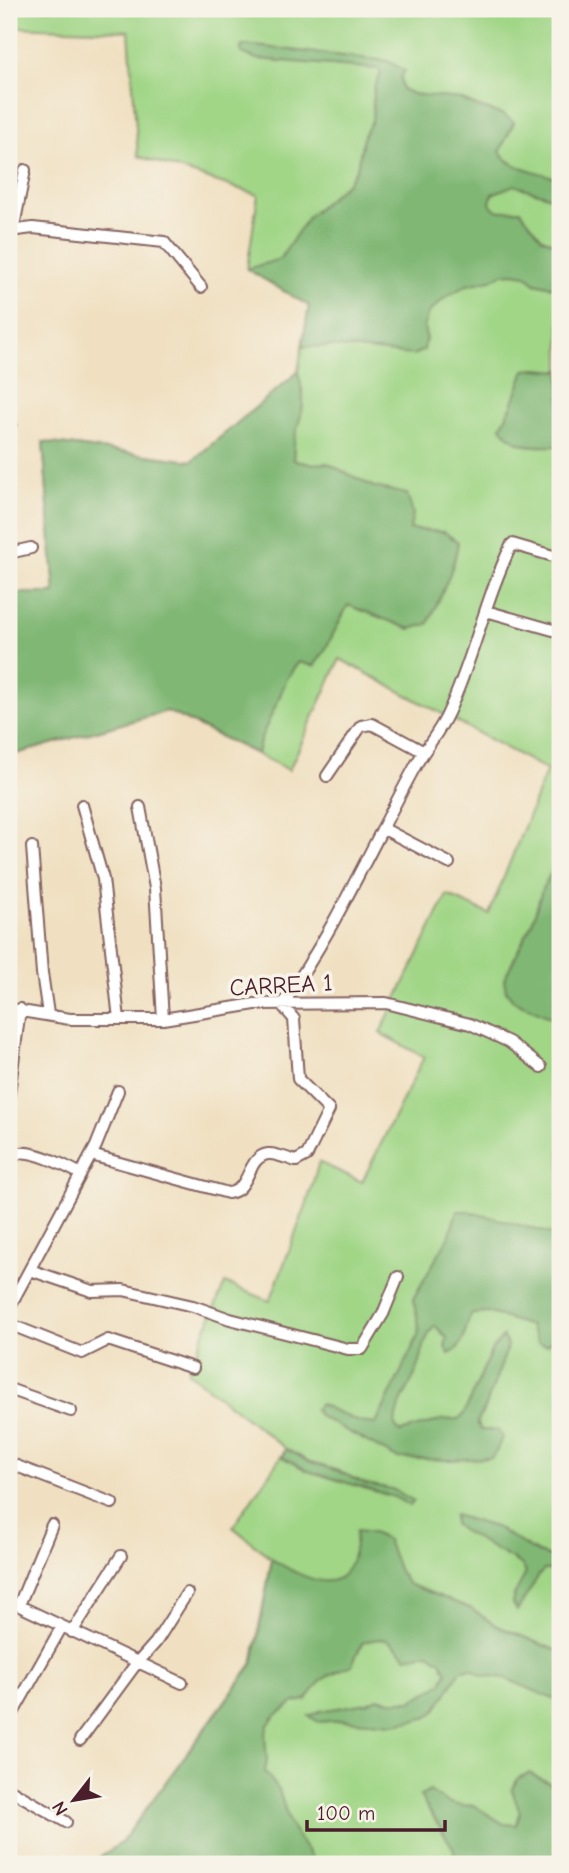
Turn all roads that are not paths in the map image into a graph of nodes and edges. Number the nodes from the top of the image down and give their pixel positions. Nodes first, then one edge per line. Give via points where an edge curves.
1 (25, 170) dead end
2 (11, 231) edge
3 (201, 287) dead end
4 (31, 548) dead end
5 (9, 553) edge
6 (560, 558) edge
7 (486, 611) junction
8 (560, 632) edge
9 (424, 752) junction
10 (327, 776) dead end
11 (82, 805) dead end
12 (140, 807) dead end
13 (384, 829) junction
14 (32, 847) dead end
15 (449, 863) dead end
16 (282, 1005) junction
17 (14, 1009) edge
18 (48, 1014) junction
19 (119, 1019) junction
20 (163, 1019) junction
21 (541, 1067) dead end
22 (118, 1091) dead end
23 (9, 1094) edge
24 (91, 1155) junction
25 (9, 1159) edge
26 (81, 1174) junction
27 (30, 1270) junction
28 (398, 1277) dead end
29 (9, 1308) edge
30 (9, 1324) edge
31 (193, 1368) dead end
32 (9, 1389) edge
33 (71, 1411) dead end
34 (9, 1463) edge
35 (111, 1503) dead end
36 (52, 1525) dead end
37 (121, 1556) dead end
38 (187, 1593) dead end
39 (14, 1603) edge
40 (67, 1630) junction
41 (139, 1661) junction
42 (182, 1683) dead end
43 (9, 1720) edge
44 (80, 1741) dead end
45 (9, 1789) edge
46 (66, 1822) dead end

1 - 2 street
2 - 3 street via 33,228 164,242
4 - 5 street
6 - 7 street via 512,544
7 - 8 street
7 - 9 street via 447,716
9 - 10 street via 372,724 361,726
9 - 13 street
11 - 19 street via 103,879
12 - 20 street via 155,888
13 - 15 street
13 - 16 street
14 - 18 street
16 - 20 street, CARREA 1 via 255,1004
16 - 21 street, CARREA 1 via 386,1003 470,1024 509,1042
16 - 24 street via 294,1019 298,1079 329,1110 307,1155 296,1161 268,1154 261,1157 245,1184 228,1193
17 - 18 street, CARREA 1
17 - 23 street
18 - 19 street, CARREA 1
19 - 20 street, CARREA 1
22 - 24 street
24 - 26 street
25 - 26 street via 18,1153 30,1154
26 - 27 street
27 - 28 street via 92,1291 123,1290 348,1349 362,1349
27 - 29 street
30 - 31 street via 82,1353 108,1340
32 - 33 street
34 - 35 street
36 - 39 street
37 - 40 street
38 - 41 street
39 - 40 street
40 - 41 street
40 - 43 street
41 - 42 street
41 - 44 street
45 - 46 street

